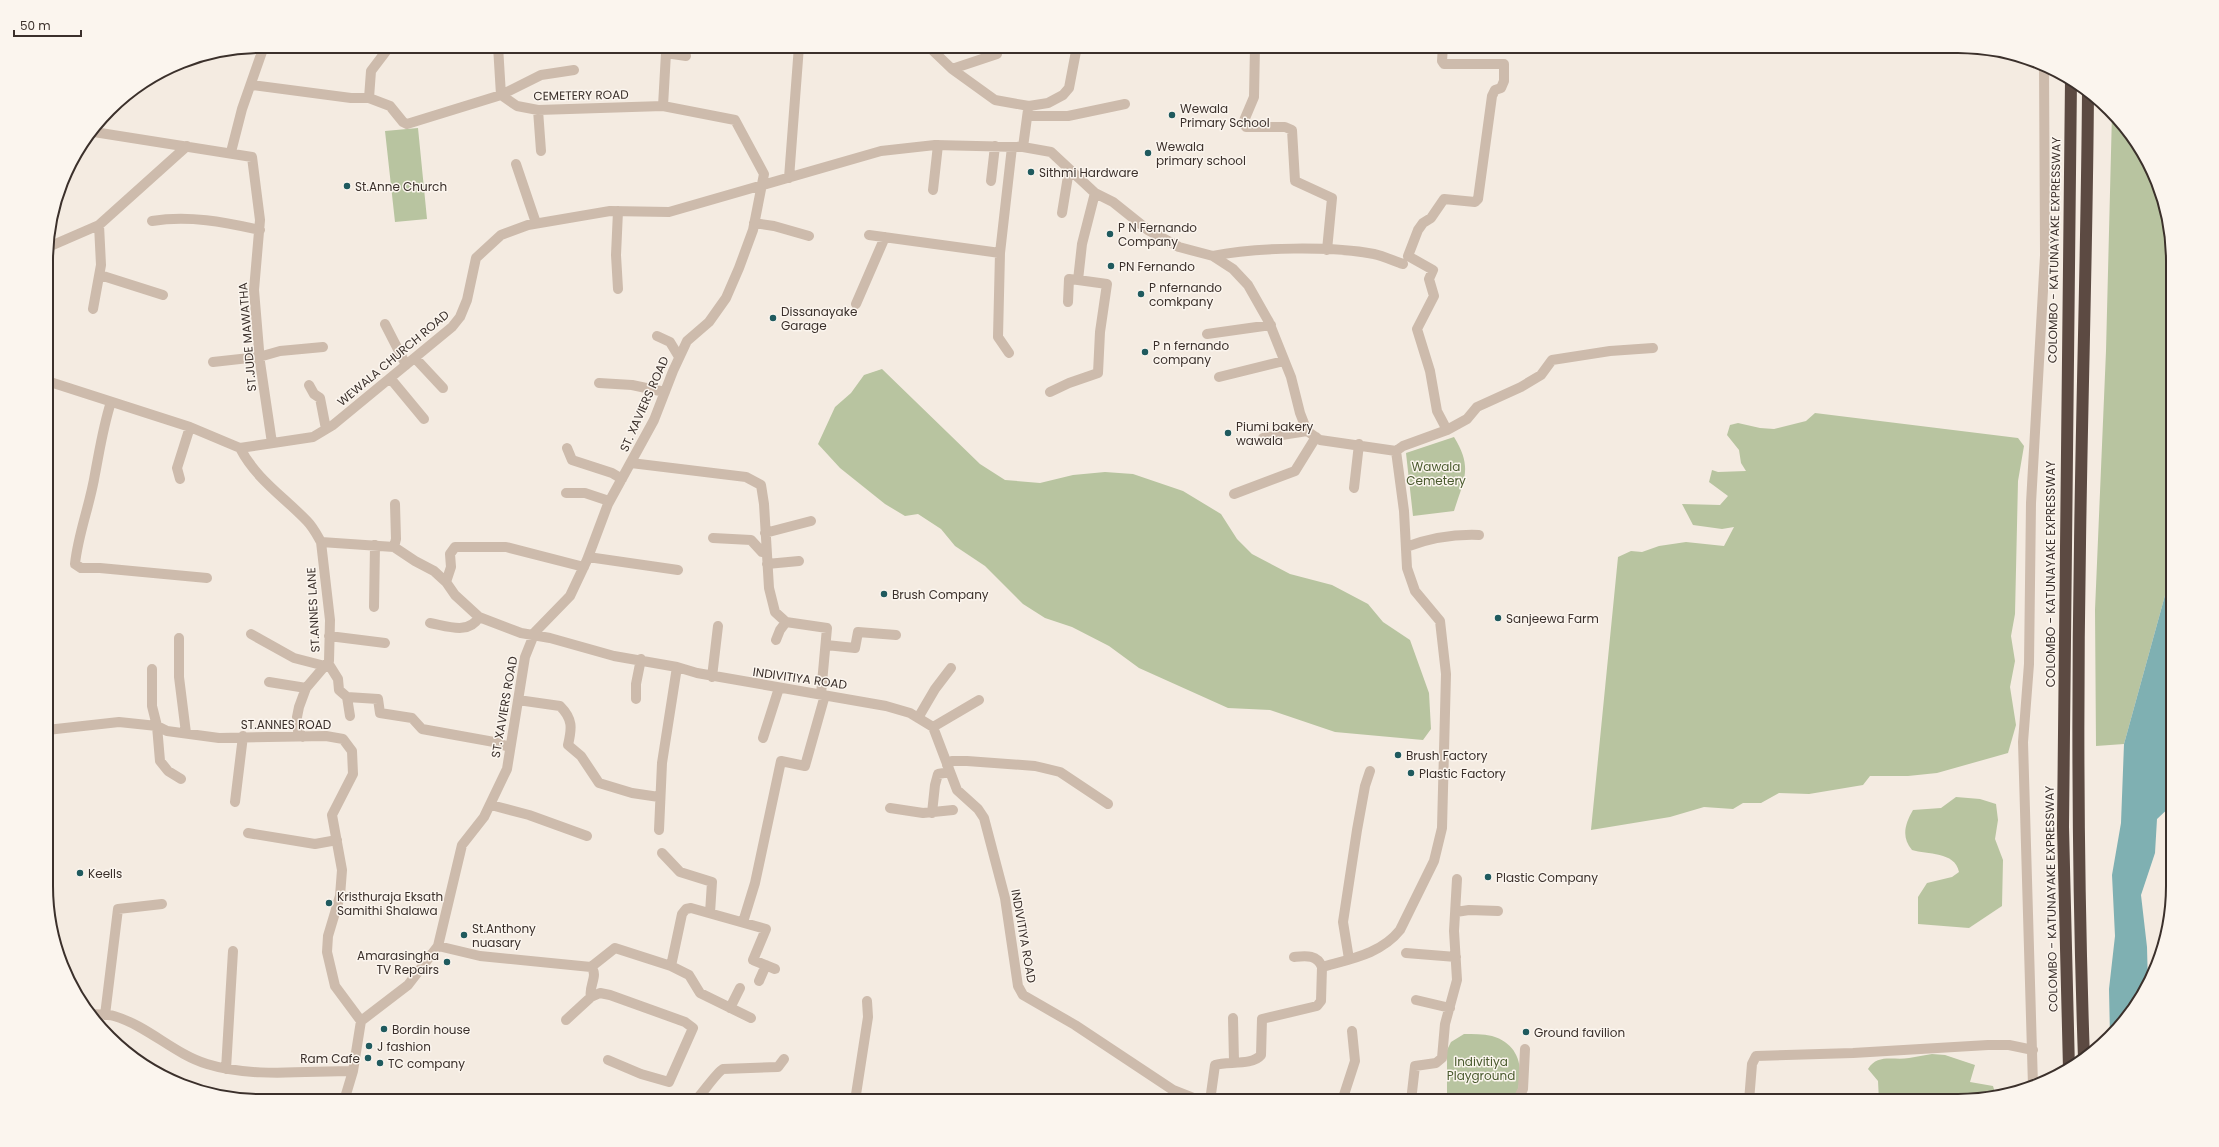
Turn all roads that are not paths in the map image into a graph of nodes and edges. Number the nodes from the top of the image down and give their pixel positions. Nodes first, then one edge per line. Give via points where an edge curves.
1 (262, 53) edge
2 (385, 53) edge
3 (498, 53) edge
4 (798, 53) edge
5 (935, 53) edge
6 (1076, 53) edge
7 (1255, 53) edge
8 (1443, 53) edge
9 (997, 54) dead end
10 (686, 56) dead end
11 (952, 69) junction
12 (574, 70) dead end
13 (2044, 72) edge
14 (252, 85) junction
15 (2071, 87) edge
16 (501, 95) junction
17 (369, 98) junction
18 (2088, 99) edge
19 (1124, 104) dead end
20 (663, 106) junction
21 (538, 110) junction
22 (1028, 111) junction
23 (97, 133) edge
24 (938, 145) junction
25 (187, 146) junction
26 (995, 146) junction
27 (1012, 147) junction
28 (1023, 147) junction
29 (541, 151) dead end
30 (231, 152) junction
31 (516, 164) dead end
32 (1070, 170) junction
33 (789, 178) junction
34 (990, 181) dead end
35 (760, 186) junction
36 (933, 190) dead end
37 (1095, 193) junction
38 (618, 211) junction
39 (1062, 213) dead end
40 (152, 221) dead end
41 (536, 223) junction
42 (754, 224) junction
43 (99, 225) junction
44 (260, 230) junction
45 (809, 236) dead end
46 (869, 236) dead end
47 (886, 237) junction
48 (53, 245) edge
49 (1327, 250) junction
50 (1000, 253) junction
51 (1214, 256) junction
52 (1403, 264) dead end
53 (100, 275) junction
54 (1078, 280) junction
55 (618, 289) dead end
56 (163, 295) dead end
57 (1068, 302) dead end
58 (856, 304) dead end
59 (93, 309) dead end
60 (386, 324) dead end
61 (1271, 325) junction
62 (1207, 334) dead end
63 (657, 336) dead end
64 (323, 347) dead end
65 (1653, 348) dead end
66 (1009, 353) dead end
67 (260, 357) junction
68 (679, 357) junction
69 (415, 358) junction
70 (1284, 361) junction
71 (213, 362) dead end
72 (406, 365) junction
73 (1219, 377) dead end
74 (390, 378) junction
75 (53, 383) edge
76 (599, 383) dead end
77 (309, 385) dead end
78 (443, 388) dead end
79 (665, 392) junction
80 (1050, 392) dead end
81 (111, 402) junction
82 (424, 419) dead end
83 (190, 428) junction
84 (326, 429) junction
85 (1447, 430) junction
86 (1312, 434) junction
87 (1263, 438) dead end
88 (272, 443) junction
89 (1359, 444) junction
90 (240, 448) junction
91 (568, 448) dead end
92 (1396, 451) junction
93 (631, 463) junction
94 (180, 479) dead end
95 (622, 479) junction
96 (1354, 488) dead end
97 (566, 493) dead end
98 (1234, 494) dead end
99 (609, 501) junction
100 (395, 504) dead end
101 (811, 521) dead end
102 (765, 533) junction
103 (1479, 535) dead end
104 (713, 538) dead end
105 (321, 542) junction
106 (375, 545) junction
107 (394, 547) junction
108 (1406, 547) junction
109 (588, 557) junction
110 (767, 558) junction
111 (799, 561) dead end
112 (584, 567) junction
113 (678, 570) dead end
114 (207, 578) dead end
115 (446, 582) junction
116 (374, 607) dead end
117 (479, 617) junction
118 (786, 622) junction
119 (430, 623) dead end
120 (718, 626) dead end
121 (251, 634) dead end
122 (896, 635) dead end
123 (329, 636) junction
124 (534, 636) junction
125 (179, 638) dead end
126 (776, 640) dead end
127 (385, 643) dead end
128 (826, 645) junction
129 (641, 659) junction
130 (326, 664) junction
131 (677, 667) junction
132 (951, 668) dead end
133 (152, 669) dead end
134 (712, 677) junction
135 (269, 682) dead end
136 (306, 688) junction
137 (779, 688) junction
138 (823, 694) junction
139 (347, 697) junction
140 (636, 699) dead end
141 (518, 700) junction
142 (979, 700) dead end
143 (350, 716) dead end
144 (918, 718) junction
145 (157, 726) junction
146 (933, 727) junction
147 (53, 729) edge
148 (186, 733) junction
149 (243, 736) junction
150 (303, 738) junction
151 (763, 738) dead end
152 (509, 747) junction
153 (949, 768) junction
154 (1370, 771) dead end
155 (181, 779) dead end
156 (659, 797) junction
157 (235, 802) dead end
158 (1108, 804) dead end
159 (491, 805) junction
160 (890, 808) dead end
161 (953, 810) dead end
162 (932, 813) junction
163 (659, 830) dead end
164 (248, 833) dead end
165 (587, 836) dead end
166 (337, 840) junction
167 (662, 853) dead end
168 (1457, 879) dead end
169 (162, 904) dead end
170 (1498, 911) dead end
171 (1456, 912) junction
172 (710, 913) junction
173 (743, 922) junction
174 (438, 946) junction
175 (233, 951) dead end
176 (1406, 953) dead end
177 (1294, 957) dead end
178 (1456, 957) junction
179 (1348, 959) junction
180 (671, 966) junction
181 (1322, 966) junction
182 (591, 967) junction
183 (759, 981) dead end
184 (740, 988) dead end
185 (591, 997) junction
186 (1416, 1000) dead end
187 (867, 1001) dead end
188 (730, 1008) junction
189 (1450, 1008) junction
190 (97, 1014) edge
191 (105, 1015) junction
192 (751, 1018) dead end
193 (1232, 1018) dead end
194 (566, 1020) dead end
195 (361, 1021) junction
196 (1352, 1031) dead end
197 (1525, 1049) dead end
198 (2033, 1050) junction
199 (2084, 1052) edge
200 (784, 1058) dead end
201 (608, 1060) dead end
202 (1234, 1061) junction
203 (2069, 1062) edge
204 (226, 1069) junction
205 (353, 1071) junction
206 (2033, 1080) edge
207 (346, 1094) edge
208 (702, 1094) edge
209 (856, 1094) edge
210 (1184, 1094) edge
211 (1211, 1094) edge
212 (1344, 1094) edge
213 (1412, 1094) edge
214 (1520, 1094) edge
215 (1750, 1094) edge

1 - 14 street
2 - 17 street via 371,71
3 - 16 street
4 - 33 street
5 - 11 street
6 - 22 street via 1066,92
7 - 49 street via 1254,97 1243,123 1246,127 1292,130 1295,181 1332,198
8 - 85 street via 1444,64 1504,64 1504,81 1501,88 1492,96 1478,199 1475,202 1444,199 1434,215 1418,230 1408,256 1433,270 1430,278 1434,296 1417,329 1430,371 1437,411
9 - 11 street
10 - 20 street via 666,53
11 - 22 street via 995,100
12 - 16 street via 541,75
13 - 198 street via 2045,255 2031,503 2029,664 2023,742
14 - 17 street
14 - 30 street via 242,109
15 - 203 highway, COLOMBO - KATUNAYAKE EXPRESSWAY via 2062,827
16 - 17 street via 408,124 403,122 390,106
16 - 21 street, CEMETERY ROAD via 517,106
18 - 199 highway via 2078,735 2078,845
19 - 22 street via 1068,116
20 - 21 street, CEMETERY ROAD
20 - 35 street, CEMETERY ROAD via 735,120 764,174
21 - 29 street
22 - 28 street
23 - 25 street
24 - 26 street, WEWALA CHURCH ROAD
24 - 33 street, WEWALA CHURCH ROAD via 880,151
24 - 36 street
25 - 30 street
25 - 43 street
26 - 27 street, WEWALA CHURCH ROAD
26 - 34 street
27 - 28 street, WEWALA CHURCH ROAD
27 - 50 street
28 - 32 street, WEWALA CHURCH ROAD via 1051,152
30 - 44 street, ST.JUDE MAWATHA via 252,157
31 - 41 street
32 - 37 street, WEWALA CHURCH ROAD
32 - 39 street
33 - 35 street, WEWALA CHURCH ROAD
35 - 38 street, WEWALA CHURCH ROAD via 669,212
35 - 42 street, ST. XAVIERS ROAD
37 - 51 street, WEWALA CHURCH ROAD via 1113,202 1148,230 1179,246
37 - 54 street via 1082,244
38 - 41 street, WEWALA CHURCH ROAD
38 - 55 street
40 - 44 street via 172,218 211,220
41 - 69 street, WEWALA CHURCH ROAD via 501,235 476,258 467,300 460,317 452,327
42 - 45 street via 774,226
42 - 68 street, ST. XAVIERS ROAD via 726,298 709,322 687,341
43 - 48 street
43 - 53 street
44 - 67 street, ST.JUDE MAWATHA via 254,290
46 - 47 street
47 - 50 street
47 - 58 street
49 - 51 street via 1241,251
49 - 52 street via 1374,254
50 - 66 street via 998,337
51 - 61 street via 1233,269 1248,285
53 - 56 street
53 - 59 street
54 - 57 street via 1069,279
54 - 80 street via 1107,284 1100,332 1098,373
60 - 72 street
61 - 62 street
61 - 70 street
63 - 68 street via 670,342
64 - 67 street via 280,351
65 - 85 street via 1610,351 1552,360 1541,375 1477,407 1467,419
67 - 71 street
67 - 88 street, ST.JUDE MAWATHA
68 - 79 street, ST. XAVIERS ROAD
69 - 72 street, WEWALA CHURCH ROAD
69 - 78 street
70 - 73 street
70 - 86 street
72 - 74 street, WEWALA CHURCH ROAD
74 - 82 street
74 - 84 street, WEWALA CHURCH ROAD
75 - 81 street
76 - 79 street via 632,385
77 - 84 street via 320,398
79 - 93 street, ST. XAVIERS ROAD via 654,420
81 - 83 street
81 - 114 street via 102,430 96,474 76,550 75,564 80,568
83 - 90 street
83 - 94 street via 177,468
84 - 88 street, WEWALA CHURCH ROAD via 313,437
85 - 92 street
86 - 87 street
86 - 89 street via 1320,440
86 - 98 street via 1295,471
88 - 90 street, WEWALA CHURCH ROAD
89 - 92 street
89 - 96 street
90 - 105 street via 248,464 265,484 308,522
91 - 95 street via 572,460 612,473
92 - 108 street
93 - 95 street, ST. XAVIERS ROAD
93 - 102 street via 746,477 761,485
95 - 99 street, ST. XAVIERS ROAD
97 - 99 street via 585,493
99 - 109 street, ST. XAVIERS ROAD
100 - 107 street
101 - 102 street
102 - 110 street
103 - 108 street via 1459,534 1432,538
104 - 110 street via 751,540
105 - 106 street, INDIVITIYA ROAD
105 - 123 street, ST.ANNES LANE
106 - 107 street, INDIVITIYA ROAD
106 - 116 street
107 - 115 street, INDIVITIYA ROAD via 434,571
108 - 179 street via 1407,568 1415,591 1440,622 1446,674 1442,828 1434,861 1400,930 1392,940 1379,949
109 - 112 street, ST. XAVIERS ROAD
109 - 113 street
110 - 111 street
110 - 118 street via 775,612
112 - 115 street via 506,547 455,547 450,554 452,567
112 - 124 street, ST. XAVIERS ROAD via 570,596
115 - 117 street, INDIVITIYA ROAD via 455,595
117 - 119 street via 475,624 465,629
117 - 124 street, INDIVITIYA ROAD
118 - 126 street
118 - 128 street via 827,628
120 - 134 street
121 - 130 street via 294,658
122 - 128 street via 858,632 855,648
123 - 127 street
123 - 130 street, ST.ANNES LANE
124 - 129 street, INDIVITIYA ROAD via 614,656
124 - 141 street, ST. XAVIERS ROAD via 526,657
125 - 148 street via 179,677
128 - 138 street
129 - 131 street, INDIVITIYA ROAD
129 - 140 street
130 - 136 street, ST.ANNES LANE
130 - 139 street via 338,679 339,690
131 - 134 street, INDIVITIYA ROAD
131 - 156 street
132 - 144 street
133 - 145 street via 152,706
134 - 137 street, INDIVITIYA ROAD
135 - 136 street
136 - 150 street, ST.ANNES LANE via 297,717 298,730
137 - 138 street, INDIVITIYA ROAD
137 - 151 street
138 - 144 street, INDIVITIYA ROAD via 886,706
138 - 173 street via 805,766 781,761 755,883
139 - 143 street
139 - 152 street via 378,699 380,713 412,718 422,729
141 - 152 street, ST. XAVIERS ROAD
141 - 156 street via 560,706 565,711 571,722 572,731 568,744 599,783 632,793
142 - 146 street
144 - 146 street, INDIVITIYA ROAD
145 - 147 street, ST.ANNES ROAD via 119,722
145 - 148 street, ST.ANNES ROAD via 167,731
145 - 155 street via 160,760 168,771
146 - 153 street, INDIVITIYA ROAD
148 - 149 street, ST.ANNES ROAD via 219,738
149 - 150 street, ST.ANNES ROAD
149 - 157 street
150 - 166 street, ST.ANNES ROAD via 343,738 352,751 353,774 332,815
152 - 159 street, ST. XAVIERS ROAD via 506,769
153 - 158 street via 952,761 1035,766 1060,772
153 - 162 street via 938,774
153 - 210 street, INDIVITIYA ROAD via 957,790 978,809 988,831 1005,898 1018,986 1023,995 1075,1025 1173,1090
154 - 179 street via 1357,830 1343,922
156 - 163 street
159 - 165 street via 529,815
159 - 174 street, ST. XAVIERS ROAD via 462,845
160 - 162 street
161 - 162 street
164 - 166 street via 316,844
166 - 195 street, ST.ANNES ROAD via 342,870 340,896 328,936 327,952 335,986
167 - 172 street via 680,872 712,882
168 - 171 street
169 - 191 street via 118,909
170 - 171 street
171 - 178 street
172 - 173 street
172 - 180 street via 691,908 682,914
173 - 183 street via 766,930 753,960 771,967
174 - 182 street via 480,956
174 - 195 street, ST. XAVIERS ROAD via 408,985
175 - 204 street
176 - 178 street
177 - 181 street via 1313,956
178 - 189 street via 1457,980
179 - 181 street
180 - 182 street via 614,948
180 - 188 street via 689,975 700,993
181 - 202 street via 1321,1001 1318,1006 1262,1019 1261,1055 1254,1061
182 - 185 street via 594,978
184 - 188 street
185 - 194 street
185 - 201 street via 600,993 625,999 685,1022 693,1028 669,1082
186 - 189 street
187 - 209 street via 868,1017
188 - 192 street
189 - 213 street via 1445,1024 1442,1058 1436,1063 1414,1066
190 - 191 street
191 - 204 street via 124,1020 193,1058
193 - 202 street
195 - 205 street
196 - 212 street via 1355,1061
197 - 214 street
198 - 206 street
198 - 215 street via 1988,1045 1756,1056 1752,1064
200 - 208 street via 778,1067 723,1069
202 - 211 street via 1215,1065
204 - 205 street via 265,1072
205 - 207 street

